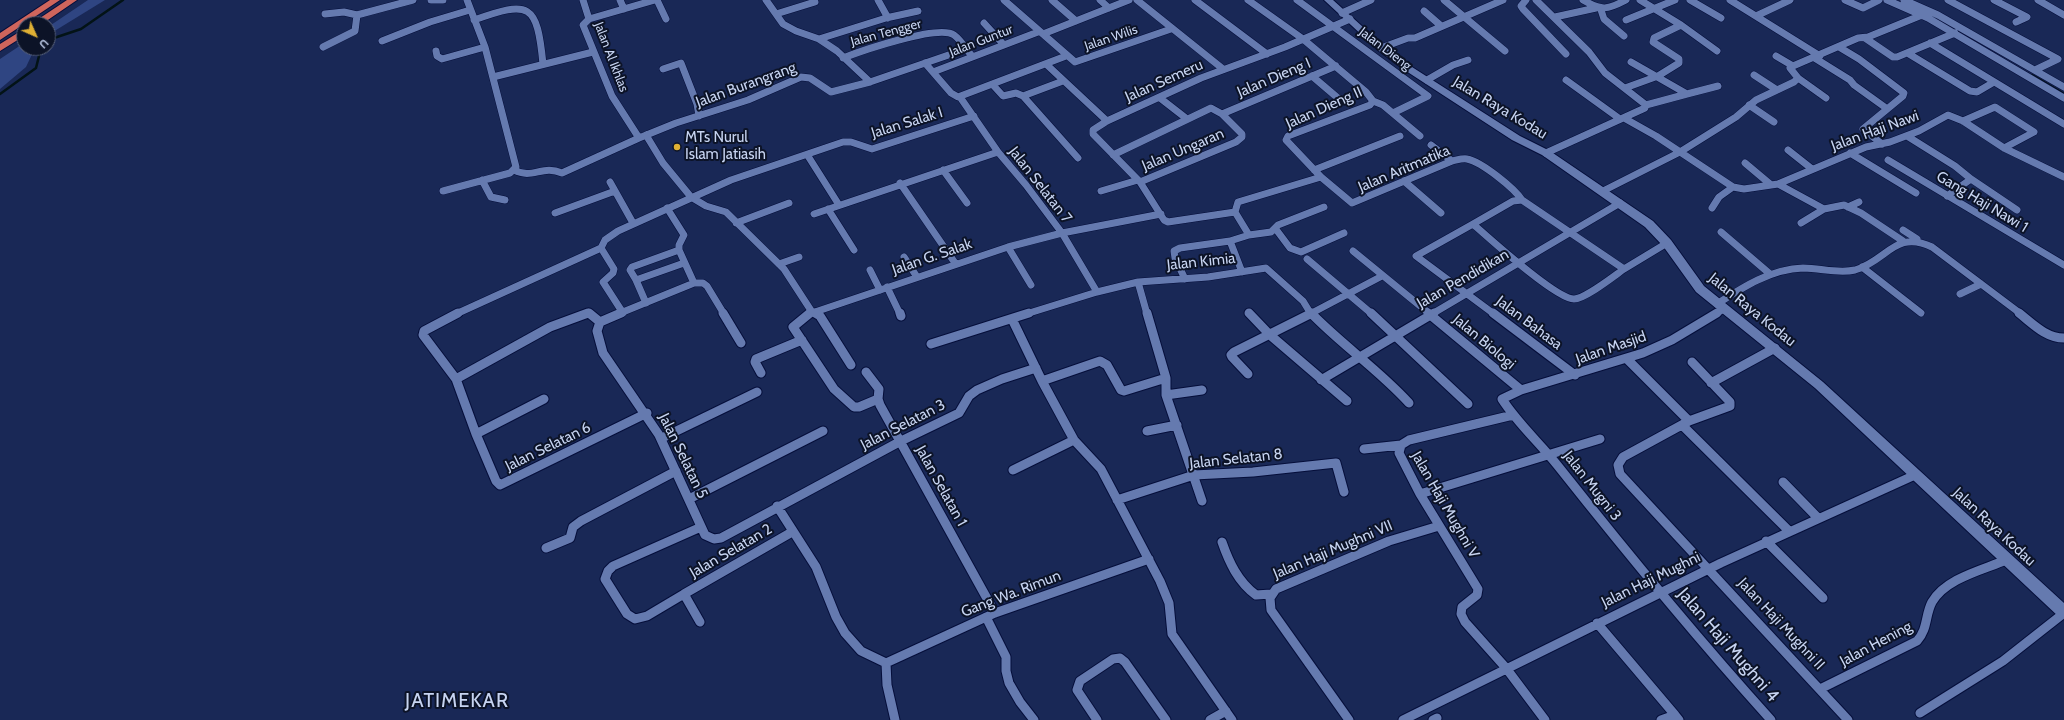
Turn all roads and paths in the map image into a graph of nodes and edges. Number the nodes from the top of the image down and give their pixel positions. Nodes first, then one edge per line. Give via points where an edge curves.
1 (56, 0) edge
2 (72, 0) edge
3 (414, 0) edge
4 (432, 0) edge
5 (443, 0) edge
6 (467, 0) edge
7 (583, 0) edge
8 (620, 0) edge
9 (656, 0) edge
10 (766, 0) edge
11 (878, 0) edge
12 (1004, 0) edge
13 (1052, 0) edge
14 (1100, 0) edge
15 (1129, 0) edge
16 (1137, 0) edge
17 (1195, 0) edge
18 (1248, 0) edge
19 (1297, 0) edge
20 (1328, 0) edge
21 (1371, 0) edge
22 (1444, 0) edge
23 (1503, 0) edge
24 (1526, 0) edge
25 (1536, 0) edge
26 (1583, 0) edge
27 (1626, 0) edge
28 (1640, 0) edge
29 (1675, 0) edge
30 (1690, 0) edge
31 (1730, 0) edge
32 (1790, 0) edge
33 (1845, 0) edge
34 (1879, 0) edge
35 (1887, 0) edge
36 (1904, 0) edge
37 (1948, 0) edge
38 (1994, 0) edge
39 (2038, 0) edge
40 (814, 2) dead end
41 (1109, 8) junction
42 (624, 9) junction
43 (1598, 9) junction
44 (1655, 9) junction
45 (470, 10) junction
46 (918, 11) dead end
47 (1424, 11) dead end
48 (325, 14) dead end
49 (776, 14) junction
50 (357, 15) junction
51 (2064, 15) edge
52 (48, 16) edge
53 (1346, 16) junction
54 (1464, 16) junction
55 (1756, 16) junction
56 (1931, 16) junction
57 (1555, 17) junction
58 (888, 18) junction
59 (1721, 18) dead end
60 (589, 19) junction
61 (666, 19) dead end
62 (474, 20) junction
63 (1626, 20) dead end
64 (1076, 21) junction
65 (2016, 22) dead end
66 (984, 23) dead end
67 (1681, 24) junction
68 (1440, 25) junction
69 (1334, 26) junction
70 (1171, 28) junction
71 (1041, 33) junction
72 (1955, 34) junction
73 (1624, 36) dead end
74 (0, 37) edge
75 (16, 37) edge
76 (1865, 38) junction
77 (819, 39) junction
78 (1303, 39) junction
79 (382, 41) dead end
80 (1930, 43) junction
81 (1004, 45) junction
82 (322, 47) dead end
83 (1839, 47) junction
84 (0, 48) edge
85 (485, 48) junction
86 (1381, 48) junction
87 (966, 49) junction
88 (436, 51) dead end
89 (1505, 51) dead end
90 (1717, 51) dead end
91 (593, 52) junction
92 (1267, 54) junction
93 (1566, 54) dead end
94 (1909, 54) junction
95 (972, 56) junction
96 (1066, 56) junction
97 (1776, 56) dead end
98 (1817, 56) junction
99 (843, 58) junction
100 (1468, 60) dead end
101 (1631, 62) dead end
102 (925, 63) junction
103 (543, 64) junction
104 (1046, 64) junction
105 (1336, 66) junction
106 (1793, 66) junction
107 (664, 69) dead end
108 (1223, 69) junction
109 (2035, 70) junction
110 (933, 72) junction
111 (1754, 75) dead end
112 (1312, 76) junction
113 (1658, 76) junction
114 (493, 77) junction
115 (1798, 78) junction
116 (1427, 80) junction
117 (1566, 80) dead end
118 (1063, 81) junction
119 (870, 82) junction
120 (1994, 82) junction
121 (993, 85) junction
122 (1718, 86) dead end
123 (2064, 87) edge
124 (1625, 88) junction
125 (1777, 90) junction
126 (1687, 94) junction
127 (1023, 96) junction
128 (960, 97) junction
129 (1160, 98) junction
130 (1826, 98) dead end
131 (2064, 98) edge
132 (1339, 99) dead end
133 (1373, 101) junction
134 (1646, 105) junction
135 (1749, 105) junction
136 (1886, 108) junction
137 (1392, 113) junction
138 (1222, 114) junction
139 (699, 116) junction
140 (974, 116) junction
141 (1622, 118) junction
142 (1187, 119) junction
143 (1107, 121) junction
144 (1963, 121) junction
145 (1774, 122) dead end
146 (2063, 122) edge
147 (642, 136) junction
148 (1400, 136) dead end
149 (1420, 136) dead end
150 (1907, 136) junction
151 (1882, 144) junction
152 (1431, 145) dead end
153 (2004, 148) junction
154 (1788, 150) dead end
155 (998, 152) junction
156 (1680, 152) junction
157 (1546, 153) junction
158 (1850, 153) junction
159 (1113, 155) junction
160 (808, 156) junction
161 (1078, 158) dead end
162 (1888, 160) dead end
163 (1452, 161) junction
164 (1745, 163) dead end
165 (1812, 169) junction
166 (514, 170) junction
167 (943, 170) junction
168 (1314, 170) junction
169 (1321, 177) junction
170 (2064, 177) edge
171 (1971, 179) junction
172 (482, 180) junction
173 (1404, 180) junction
174 (1139, 181) junction
175 (610, 182) dead end
176 (900, 183) junction
177 (1770, 184) junction
178 (1778, 184) junction
179 (1733, 188) junction
180 (443, 191) dead end
181 (615, 191) junction
182 (1101, 191) dead end
183 (1603, 191) junction
184 (1916, 193) dead end
185 (1947, 196) junction
186 (691, 197) junction
187 (505, 200) dead end
188 (1522, 200) junction
189 (1620, 202) junction
190 (1859, 202) dead end
191 (789, 203) dead end
192 (967, 203) dead end
193 (1352, 203) joint
194 (839, 205) junction
195 (1324, 207) dead end
196 (1848, 207) junction
197 (667, 208) junction
198 (1712, 208) dead end
199 (828, 209) junction
200 (1824, 209) junction
201 (2016, 210) dead end
202 (1235, 212) junction
203 (555, 213) dead end
204 (1441, 213) dead end
205 (814, 214) dead end
206 (1161, 214) junction
207 (633, 223) junction
208 (736, 223) junction
209 (1802, 223) dead end
210 (1473, 224) junction
211 (1275, 228) junction
212 (1903, 230) dead end
213 (1570, 232) junction
214 (1721, 232) dead end
215 (1062, 233) junction
216 (1344, 233) dead end
217 (1249, 235) junction
218 (1230, 241) junction
219 (1903, 241) junction
220 (1920, 241) junction
221 (1667, 244) junction
222 (1008, 247) junction
223 (601, 248) junction
224 (679, 250) junction
225 (854, 250) dead end
226 (1353, 251) dead end
227 (800, 257) dead end
228 (904, 257) dead end
229 (1307, 259) dead end
230 (684, 262) junction
231 (955, 263) junction
232 (779, 264) junction
233 (1518, 264) junction
234 (2064, 265) edge
235 (1862, 267) junction
236 (1624, 269) junction
237 (870, 270) dead end
238 (1242, 272) junction
239 (1770, 274) junction
240 (1382, 276) junction
241 (917, 277) junction
242 (1185, 278) junction
243 (636, 280) junction
244 (1138, 282) junction
245 (694, 283) junction
246 (1981, 284) junction
247 (1031, 285) dead end
248 (884, 289) junction
249 (1097, 292) junction
250 (1467, 292) junction
251 (1960, 294) dead end
252 (1347, 295) junction
253 (646, 303) junction
254 (1720, 306) junction
255 (812, 312) junction
256 (623, 313) junction
257 (1921, 313) dead end
258 (1249, 314) dead end
259 (1311, 314) junction
260 (1429, 314) junction
261 (901, 316) dead end
262 (1012, 319) junction
263 (600, 322) junction
264 (1270, 335) junction
265 (1396, 335) junction
266 (2064, 338) edge
267 (802, 340) junction
268 (741, 343) dead end
269 (931, 344) dead end
270 (1775, 348) junction
271 (1360, 358) junction
272 (1627, 359) junction
273 (1692, 362) dead end
274 (850, 364) dead end
275 (1036, 368) junction
276 (866, 372) dead end
277 (761, 373) dead end
278 (1248, 374) dead end
279 (1575, 375) junction
280 (1166, 378) junction
281 (456, 379) junction
282 (1321, 380) junction
283 (1042, 381) junction
284 (1711, 383) junction
285 (1202, 390) dead end
286 (1521, 390) junction
287 (757, 392) dead end
288 (1166, 394) junction
289 (544, 399) dead end
290 (878, 399) junction
291 (1502, 399) joint
292 (1347, 401) dead end
293 (1409, 403) dead end
294 (1468, 404) dead end
295 (647, 413) junction
296 (1513, 415) junction
297 (1686, 423) junction
298 (1177, 426) junction
299 (823, 431) dead end
300 (1147, 431) dead end
301 (476, 434) junction
302 (662, 438) junction
303 (1600, 439) dead end
304 (1074, 440) junction
305 (901, 441) junction
306 (1401, 445) junction
307 (1364, 449) dead end
308 (1550, 455) junction
309 (1012, 470) dead end
310 (676, 471) junction
311 (1194, 475) junction
312 (1915, 475) junction
313 (1783, 482) dead end
314 (1344, 492) dead end
315 (1420, 494) junction
316 (689, 499) junction
317 (1117, 500) junction
318 (1202, 501) dead end
319 (777, 506) junction
320 (1817, 517) junction
321 (1439, 526) junction
322 (701, 527) junction
323 (1788, 530) junction
324 (792, 532) junction
325 (1222, 542) dead end
326 (1766, 542) junction
327 (546, 548) dead end
328 (1149, 559) junction
329 (2006, 560) junction
330 (1708, 568) junction
331 (1659, 591) junction
332 (684, 594) junction
333 (1271, 594) junction
334 (1823, 598) dead end
335 (995, 613) junction
336 (2064, 613) edge
337 (986, 617) junction
338 (700, 622) dead end
339 (1597, 623) junction
340 (886, 663) junction
341 (1506, 668) junction
342 (1820, 689) junction
343 (1226, 711) junction
344 (1920, 713) dead end
345 (1677, 718) edge
346 (895, 720) edge
347 (1034, 720) edge
348 (1097, 720) edge
349 (1166, 720) edge
350 (1210, 720) edge
351 (1232, 720) edge
352 (1349, 720) edge
353 (1403, 720) edge
354 (1545, 720) edge
355 (1661, 720) edge
356 (1771, 720) edge
357 (1848, 720) edge

1 - 74 highway
2 - 52 highway
3 - 50 street
4 - 5 street
6 - 45 street
7 - 60 street
8 - 42 street
9 - 42 street, Jalan Al Ikhlas
9 - 61 street
10 - 49 street
11 - 58 street
12 - 71 street, Jalan Wilis
13 - 64 street
14 - 41 street
15 - 41 street, Jalan Guntur
16 - 70 street
17 - 92 street
18 - 78 street, Jalan Dieng II
19 - 69 street, Jalan Dieng
20 - 53 street, Jalan Raya Kodau
21 - 53 street, Jalan Semeru
22 - 54 street
23 - 54 street
24 - 93 street via 1521,6 1523,10
25 - 57 street
26 - 43 street
27 - 43 street via 1610,8
28 - 44 street
29 - 44 street
30 - 59 street
31 - 55 street
32 - 55 street
33 - 34 street via 1858,10
35 - 56 street
36 - 56 street
37 - 109 street via 2058,59
38 - 65 street via 2027,17
39 - 51 street
40 - 49 street
41 - 64 street, Jalan Guntur
42 - 60 street, Jalan Al Ikhlas
43 - 57 street
43 - 73 street via 1604,19
44 - 63 street
44 - 67 street
45 - 62 street
45 - 79 street
46 - 58 street
47 - 68 street
48 - 50 street via 344,12
49 - 77 street via 788,28
50 - 82 street via 355,31
53 - 69 street, Jalan Semeru
53 - 86 street, Jalan Raya Kodau
54 - 68 street
54 - 89 street
55 - 98 street
56 - 72 street
56 - 76 street
56 - 109 street
57 - 124 street via 1589,52 1605,74
58 - 77 street
60 - 91 street, Jalan Al Ikhlas via 584,21 583,25
62 - 85 street
62 - 103 street via 504,10 526,8 532,13 541,42
64 - 71 street, Jalan Guntur
66 - 81 street
67 - 90 street
67 - 113 street via 1654,38 1654,42 1679,59 1680,63
68 - 86 street via 1415,38
69 - 78 street, Jalan Semeru
69 - 137 street, Jalan Dieng via 1428,96
70 - 96 street, Jalan Wilis via 1079,62
70 - 108 street
71 - 81 street, Jalan Guntur
71 - 96 street, Jalan Wilis
72 - 80 street
72 - 131 street
75 - 84 highway
76 - 83 street via 1858,38
76 - 94 street via 1895,58
77 - 99 street
78 - 92 street, Jalan Semeru
78 - 105 street, Jalan Dieng II
80 - 94 street
80 - 120 street
81 - 95 street, Jalan Guntur
83 - 98 street
83 - 136 street via 1904,93
85 - 88 street via 442,59 437,56
85 - 114 street
86 - 116 street, Jalan Raya Kodau
87 - 95 street, Jalan Tengger
87 - 99 street, Jalan Tengger via 953,34 929,34
87 - 102 street, Jalan Burangrang
91 - 103 street
91 - 147 street, Jalan Al Ikhlas via 612,96
92 - 108 street, Jalan Semeru
94 - 120 street via 1970,91 1977,92
95 - 110 street, Jalan Guntur
96 - 104 street
97 - 106 street
98 - 106 street
98 - 136 street
99 - 119 street
100 - 116 street via 1453,65
101 - 113 street
102 - 110 street, Jalan Selatan 7
102 - 119 street, Jalan Burangrang
103 - 114 street
104 - 118 street
104 - 121 street
105 - 112 street, Jalan Dieng I
105 - 133 street, Jalan Dieng II
106 - 115 street via 1790,68
107 - 139 street via 681,63
108 - 129 street, Jalan Semeru
109 - 123 street
110 - 128 street, Jalan Selatan 7 via 955,97
111 - 125 street
112 - 132 street
112 - 138 street, Jalan Dieng I
113 - 124 street
113 - 126 street
114 - 166 street via 516,167
115 - 125 street
115 - 130 street
116 - 157 street, Jalan Raya Kodau via 1516,138
117 - 141 street
118 - 127 street
118 - 143 street
119 - 139 street, Jalan Burangrang via 831,92 810,77 801,77 748,100
120 - 146 street
121 - 127 street via 1003,96 1016,93
121 - 128 street
122 - 126 street
124 - 134 street
125 - 135 street
126 - 134 street
127 - 161 street
128 - 140 street, Jalan Selatan 7
129 - 142 street
129 - 143 street, Jalan Semeru
133 - 137 street
133 - 168 street, Jalan Dieng II via 1370,105 1287,137 1287,142
134 - 141 street via 1645,108
135 - 145 street
135 - 156 street via 1736,117
136 - 151 street via 1863,129
137 - 149 street
138 - 142 street via 1210,108
138 - 174 street, Jalan Ungaran via 1242,134 1242,138
139 - 147 street, Jalan Burangrang
140 - 155 street, Jalan Selatan 7
140 - 160 street, Jalan Salak I via 872,149 849,141
141 - 156 street
141 - 157 street
142 - 159 street
143 - 159 street, Jalan Semeru via 1096,127 1093,134
144 - 150 street, Jalan Haji Nawi via 1946,115
144 - 153 street, Jalan Haji Nawi
144 - 153 street via 1995,107 2034,132
147 - 166 street, Jalan Burangrang via 562,172 554,169 527,175
147 - 186 street, Jalan Al Ikhlas
148 - 168 street
150 - 151 street, Jalan Haji Nawi
150 - 171 street
151 - 158 street, Jalan Haji Nawi
152 - 163 street
153 - 170 street, Jalan Haji Nawi
154 - 165 street
155 - 167 street
155 - 215 street, Jalan Selatan 7
156 - 179 street
156 - 183 street
157 - 183 street, Jalan Raya Kodau
158 - 165 street, Jalan Haji Nawi
158 - 184 street
159 - 174 street, Jalan Semeru
160 - 186 street, Jalan Salak I via 731,180
160 - 194 street
162 - 185 street, Gang Haji Nawi 1
163 - 173 street, Jalan Aritmatika
163 - 188 street, Jalan Aritmatika via 1471,160 1520,195
164 - 177 street
165 - 178 street, Jalan Haji Nawi
166 - 172 street
167 - 176 street
167 - 192 street
168 - 169 street, Jalan Dieng II
169 - 193 street, Jalan Dieng II
169 - 202 street via 1238,202
171 - 185 street
171 - 201 street
172 - 180 street
172 - 187 street via 491,197
173 - 193 street, Jalan Aritmatika
173 - 204 street
174 - 182 street, Jalan Ungaran
174 - 206 street, Jalan Semeru
175 - 181 street
176 - 194 street
176 - 231 street
177 - 178 street
177 - 179 street via 1742,190
178 - 200 street
179 - 198 street via 1718,197
181 - 203 street
181 - 207 street
183 - 189 street, Jalan Raya Kodau
185 - 234 street, Gang Haji Nawi 1
186 - 197 street, Jalan Salak I
186 - 208 street via 706,206 726,212
188 - 210 street via 1513,201
188 - 213 street, Jalan Aritmatika
189 - 213 street, Jalan Pendidikan
189 - 221 street, Jalan Raya Kodau via 1648,224
190 - 196 street
191 - 208 street
194 - 199 street
195 - 211 street
196 - 200 street via 1838,205
196 - 219 street via 1861,212
197 - 207 street, Jalan Salak I
197 - 224 street via 684,235
199 - 205 street
199 - 225 street
200 - 209 street
202 - 206 street via 1174,222 1164,220
202 - 217 street
206 - 215 street, Jalan G. Salak
207 - 223 street, Jalan Salak I via 610,235 604,240
208 - 232 street
210 - 233 street
210 - 250 street via 1416,256
211 - 216 street via 1290,248 1301,252
211 - 217 street via 1266,234
212 - 220 street
213 - 233 street, Jalan Pendidikan
213 - 236 street, Jalan Aritmatika
214 - 239 street
215 - 222 street, Jalan G. Salak
215 - 249 street, Jalan Selatan 7
217 - 218 street
218 - 238 street
218 - 242 street via 1174,251
219 - 220 street
219 - 235 street
220 - 246 street via 1932,247
221 - 236 street
221 - 254 street, Jalan Raya Kodau via 1691,278
222 - 231 street, Jalan G. Salak
222 - 247 street
223 - 256 street via 614,269 612,276 604,280 604,285
223 - 281 street, Jalan Selatan 6 via 424,331 423,335
224 - 230 street
224 - 243 street via 632,267 630,270
226 - 240 street, Jalan Biologi
227 - 232 street
228 - 241 street
229 - 252 street
230 - 243 street
230 - 245 street
231 - 241 street, Jalan G. Salak
232 - 255 street
233 - 236 street via 1565,296 1574,299 1583,296
233 - 250 street, Jalan Pendidikan
235 - 239 street, Jalan Masjid via 1834,272 1795,268
235 - 257 street
237 - 248 street
238 - 242 street, Jalan Kimia
238 - 259 street, Jalan Kimia via 1266,268 1302,301
239 - 254 street, Jalan Masjid via 1760,277
240 - 252 street
240 - 260 street, Jalan Biologi
241 - 248 street, Jalan G. Salak
242 - 244 street, Jalan Kimia
243 - 253 street
244 - 249 street
244 - 280 street
245 - 253 street
245 - 268 street via 703,283 707,286
246 - 251 street
246 - 266 street via 2048,335
248 - 255 street, Jalan G. Salak
248 - 261 street
249 - 262 street
250 - 260 street, Jalan Pendidikan
250 - 279 street, Jalan Bahasa
252 - 259 street
252 - 265 street
253 - 256 street
254 - 270 street, Jalan Raya Kodau
254 - 272 street, Jalan Masjid via 1672,340
255 - 267 street, Jalan G. Salak via 794,326
255 - 274 street via 820,316
256 - 263 street
258 - 264 street
259 - 264 street
259 - 271 street
260 - 265 street, Jalan Pendidikan
260 - 286 street, Jalan Biologi
262 - 269 street
262 - 275 street
263 - 281 street via 589,313 564,321
263 - 295 street, Jalan Selatan 5 via 598,336 604,356
264 - 278 street via 1231,355
264 - 282 street
265 - 271 street, Jalan Pendidikan
265 - 294 street
267 - 277 street via 756,359 754,362
267 - 290 street via 834,389 854,407
270 - 284 street
270 - 312 street, Jalan Raya Kodau via 1820,385
271 - 282 street, Jalan Pendidikan
271 - 293 street via 1390,382
272 - 279 street, Jalan Masjid
272 - 297 street
273 - 284 street
275 - 283 street
275 - 305 street, Jalan Selatan 3 via 978,390 966,399 959,413
276 - 290 street, Jalan Selatan 1 via 879,389
279 - 286 street, Jalan Masjid
280 - 283 street via 1121,390 1107,365 1100,361
280 - 288 street
281 - 301 street, Jalan Selatan 6
282 - 292 street
283 - 304 street
284 - 297 street via 1730,402 1730,406
285 - 288 street
286 - 291 street, Jalan Masjid
287 - 302 street
288 - 298 street
289 - 301 street
290 - 305 street, Jalan Selatan 1
291 - 296 street, Jalan Mugni 3
295 - 301 street, Jalan Selatan 6 via 507,483 500,484 496,481
295 - 302 street, Jalan Selatan 5
296 - 306 street, Jalan Haji Mughni V via 1417,438
296 - 308 street, Jalan Mugni 3
297 - 323 street
297 - 330 street, Jalan Haji Mughni II via 1623,457 1618,461 1617,467 1620,474
298 - 300 street
298 - 311 street
299 - 316 street
302 - 310 street, Jalan Selatan 5
303 - 308 street
304 - 309 street
304 - 317 street via 1101,469
305 - 319 street, Jalan Selatan 3
305 - 335 street, Jalan Selatan 1
306 - 307 street
306 - 315 street, Jalan Haji Mughni V via 1400,458
308 - 315 street
308 - 331 street, Jalan Mugni 3
310 - 316 street, Jalan Selatan 5
310 - 327 street via 581,521 573,527 570,538
311 - 314 street, Jalan Selatan 8 via 1253,472 1336,462
311 - 317 street, Jalan Selatan 8
311 - 318 street
312 - 320 street, Jalan Haji Mughni
312 - 329 street, Jalan Raya Kodau
313 - 320 street
315 - 321 street, Jalan Haji Mughni V
316 - 322 street, Jalan Selatan 5
317 - 328 street
319 - 322 street, Jalan Selatan 5 via 721,538 709,538
319 - 324 street
320 - 323 street, Jalan Haji Mughni
321 - 333 street, Jalan Haji Mughni VII via 1389,541 1276,589
321 - 341 street, Jalan Haji Mughni V via 1478,589 1477,595 1462,607 1461,614 1465,622
322 - 332 street, Jalan Selatan 2 via 613,566 605,579 627,614 635,619 647,616
323 - 326 street, Jalan Haji Mughni
324 - 332 street, Jalan Selatan 2
324 - 340 street via 816,567 845,633 860,652
325 - 333 street via 1245,586 1256,594
326 - 330 street, Jalan Haji Mughni
326 - 334 street
328 - 335 street, Gang Wa. Rimun
328 - 343 street via 1166,595 1172,634
329 - 336 street, Jalan Raya Kodau
329 - 342 street, Jalan Hening via 1942,591 1932,603 1926,630 1917,642
330 - 331 street, Jalan Haji Mughni
330 - 342 street, Jalan Haji Mughni II
331 - 339 street, Jalan Haji Mughni
331 - 356 street, Jalan Haji Mughni 4
332 - 338 street
333 - 352 street, Jalan Haji Mughni VII via 1268,600 1271,610
335 - 337 street, Gang Wa. Rimun
336 - 344 street via 2003,661
337 - 340 street, Gang Wa. Rimun
337 - 347 street via 1006,657 1009,683
339 - 341 street, Jalan Haji Mughni
339 - 345 street
340 - 346 street via 887,685
341 - 353 street, Jalan Haji Mughni
341 - 354 street, Jalan Haji Mughni V
342 - 357 street, Jalan Haji Mughni II
343 - 350 street
343 - 351 street
345 - 355 street
348 - 349 street via 1077,690 1077,686 1080,681 1113,659 1120,658

